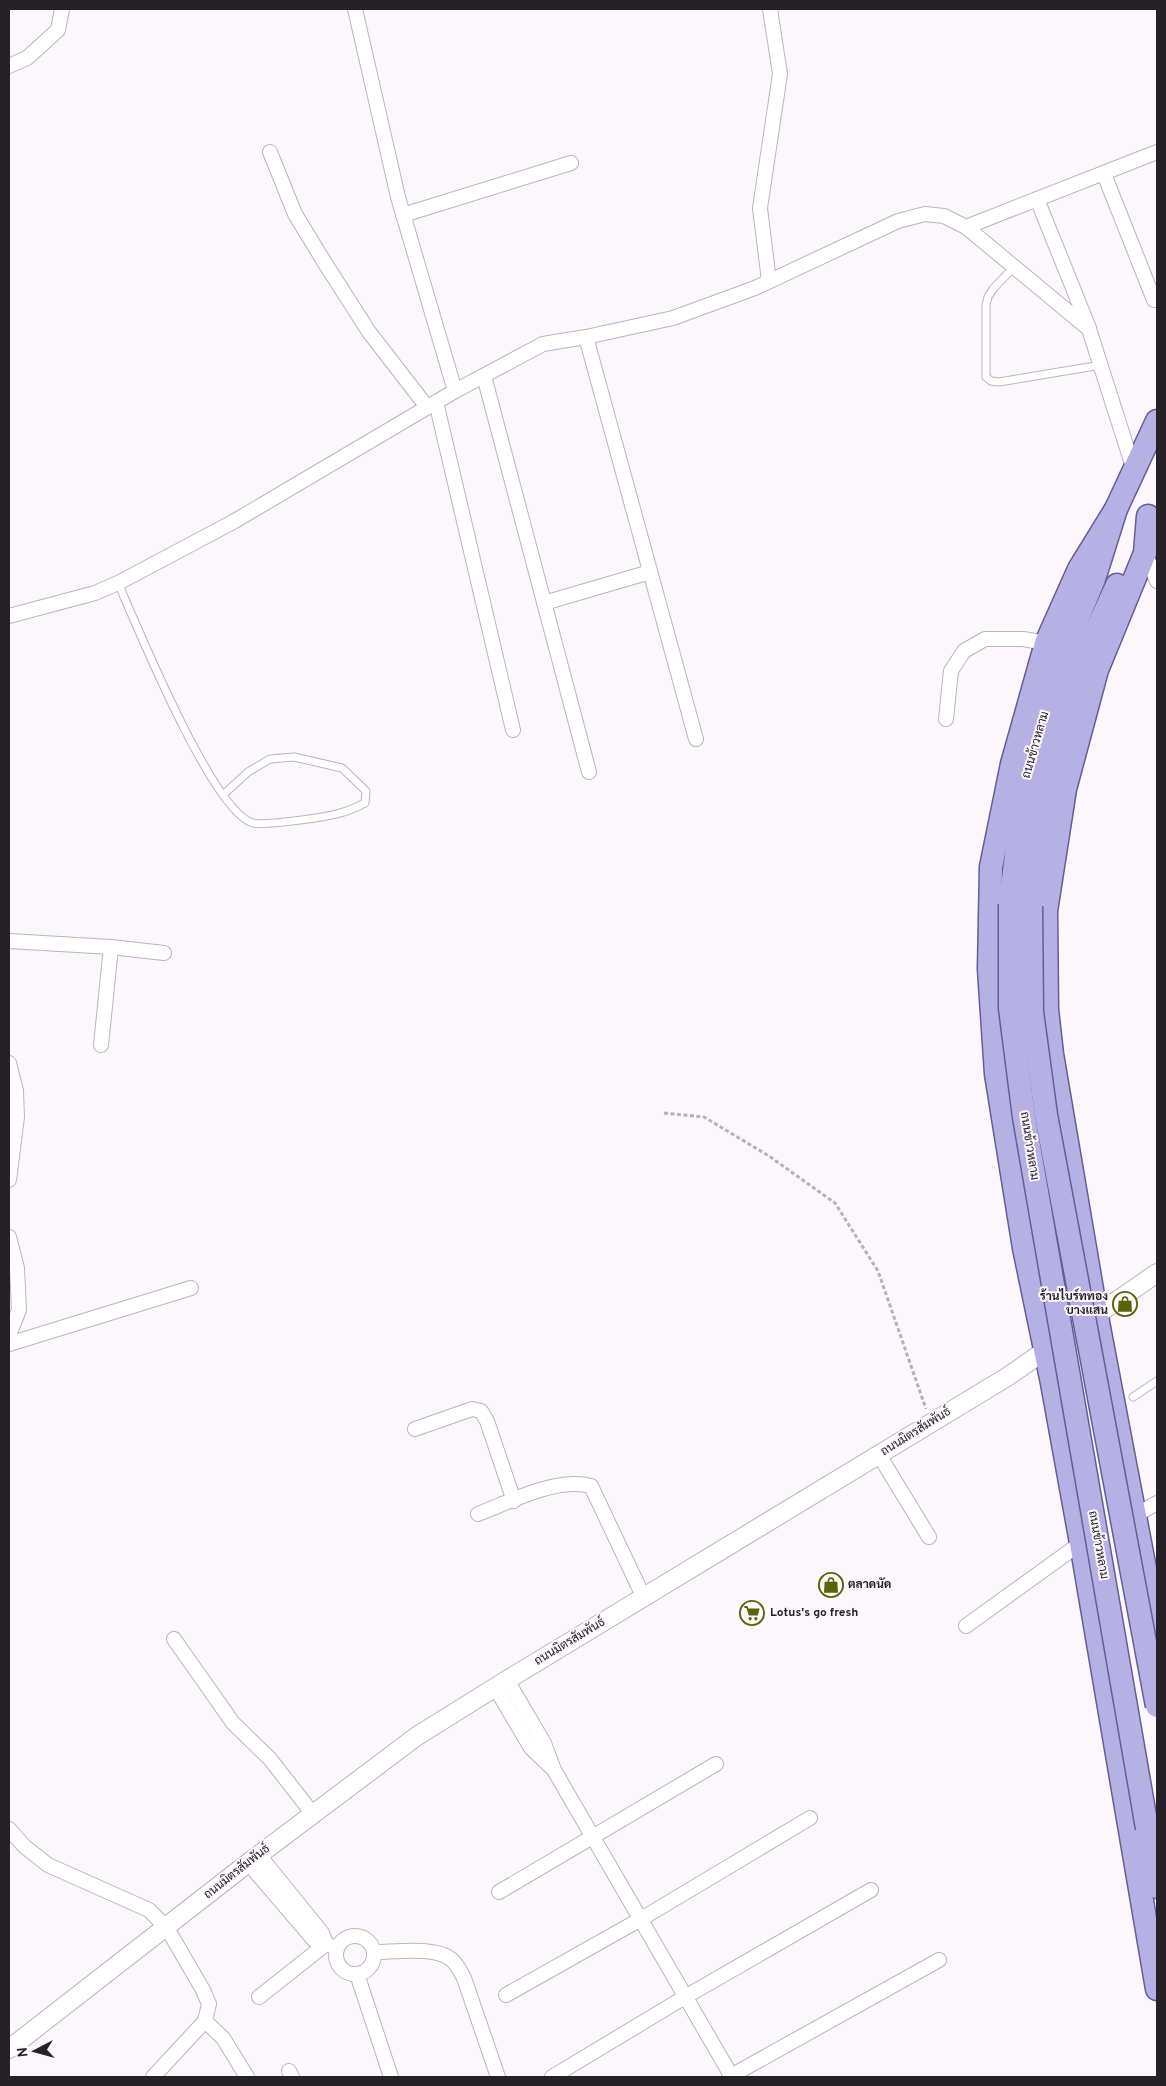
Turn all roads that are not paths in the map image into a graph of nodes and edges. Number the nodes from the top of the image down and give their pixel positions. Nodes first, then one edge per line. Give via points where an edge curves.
1 (62, 9) edge
2 (355, 9) edge
3 (770, 9) edge
4 (9, 66) edge
5 (270, 152) dead end
6 (1157, 152) edge
7 (571, 163) dead end
8 (1104, 174) junction
9 (1037, 199) junction
10 (403, 215) junction
11 (966, 227) junction
12 (1013, 268) junction
13 (769, 281) junction
14 (1154, 300) dead end
15 (1089, 328) junction
16 (586, 337) junction
17 (1102, 365) junction
18 (484, 376) junction
19 (455, 391) junction
20 (432, 405) junction
21 (1157, 421) edge
22 (1134, 470) junction
23 (1153, 507) edge
24 (1116, 509) junction
25 (1146, 553) junction
26 (650, 572) junction
27 (1157, 581) edge
28 (118, 583) junction
29 (544, 603) junction
30 (9, 616) edge
31 (1046, 643) junction
32 (946, 719) dead end
33 (514, 730) dead end
34 (696, 739) dead end
35 (589, 772) dead end
36 (223, 795) junction
37 (1020, 905) junction
38 (9, 941) edge
39 (111, 947) junction
40 (164, 953) dead end
41 (101, 1045) dead end
42 (1052, 1054) junction
43 (9, 1063) edge
44 (996, 1074) junction
45 (9, 1180) edge
46 (1083, 1232) junction
47 (9, 1237) edge
48 (1024, 1248) junction
49 (1157, 1274) edge
50 (191, 1288) dead end
51 (1097, 1316) junction
52 (9, 1335) edge
53 (9, 1344) edge
54 (1046, 1351) junction
55 (1157, 1381) edge
56 (1133, 1397) dead end
57 (415, 1429) dead end
58 (879, 1455) junction
59 (1126, 1461) junction
60 (1066, 1463) junction
61 (514, 1501) junction
62 (1157, 1503) edge
63 (478, 1514) dead end
64 (1136, 1515) junction
65 (929, 1537) dead end
66 (1081, 1543) junction
67 (1152, 1579) edge
68 (644, 1598) junction
69 (966, 1626) dead end
70 (1157, 1633) edge
71 (174, 1639) dead end
72 (1098, 1646) junction
73 (501, 1683) junction
74 (1157, 1706) edge
75 (716, 1764) dead end
76 (313, 1814) junction
77 (810, 1818) dead end
78 (9, 1830) edge
79 (593, 1837) junction
80 (253, 1859) junction
81 (1157, 1887) edge
82 (871, 1890) dead end
83 (499, 1892) dead end
84 (641, 1919) junction
85 (167, 1928) junction
86 (331, 1946) junction
87 (374, 1952) junction
88 (939, 1960) dead end
89 (357, 1974) junction
90 (1157, 1989) edge
91 (506, 1995) dead end
92 (259, 1997) dead end
93 (686, 1997) junction
94 (205, 2021) junction
95 (9, 2049) edge
96 (153, 2077) edge
97 (247, 2077) edge
98 (391, 2077) edge
99 (498, 2077) edge
100 (552, 2077) edge
101 (731, 2077) edge

1 - 4 street via 58,30 28,58
2 - 10 street
3 - 13 street via 780,74 760,208
5 - 20 street via 295,214 369,332
6 - 8 street
7 - 10 street
8 - 9 street
8 - 14 street
9 - 11 street
9 - 15 street
10 - 19 street
11 - 12 street
11 - 13 street via 944,216 925,214 898,221
12 - 15 street
12 - 17 lane via 988,297 986,305 986,377 999,382
13 - 16 street via 673,318
15 - 17 street
16 - 18 street via 543,344
16 - 26 street
17 - 22 street
18 - 19 street
18 - 29 street
19 - 20 street
20 - 28 street via 233,522
20 - 33 street
21 - 22 main road, ถนนข้าวหลาม
22 - 24 main road, ถนนข้าวหลาม
23 - 25 main road
23 - 37 main road, ถนนข้าวหลาม via 1081,664 1046,788
24 - 31 main road via 1079,569
24 - 37 main road, ถนนข้าวหลาม via 1094,579 1061,659 1025,783
25 - 27 street
25 - 42 main road via 1097,670 1065,789 1046,911
26 - 29 street
26 - 34 street
28 - 30 street via 95,593
28 - 36 lane via 186,734
29 - 35 street
31 - 32 street via 985,639 964,651 951,671
31 - 44 main road via 1012,764 991,868 989,969
36 - 36 lane via 241,816 253,823 340,814 365,803 366,791 342,768 294,756 270,758 248,772
37 - 74 main road, ถนนข้าวหลาม, bridge via 1046,1115
37 - 81 main road, ถนนข้าวหลาม, bridge via 1010,1008 1024,1117
38 - 39 street
39 - 40 street
39 - 41 street
42 - 44 main road via 1052,1089 1037,1102 1021,1105 1011,1102
42 - 46 main road
43 - 45 street via 16,1091 17,1117
44 - 48 main road
46 - 48 main road via 1079,1258 1069,1282 1057,1287 1045,1284 1039,1278
46 - 51 main road
47 - 52 street via 17,1268 19,1310
48 - 54 main road
49 - 51 street, ถนนมิตรสัมพันธ์
50 - 53 street
51 - 54 street, ถนนมิตรสัมพันธ์
51 - 59 main road
54 - 58 street, ถนนมิตรสัมพันธ์
54 - 60 main road
55 - 56 lane
57 - 61 street via 472,1409 481,1411
58 - 65 street
58 - 68 street, ถนนมิตรสัมพันธ์
59 - 60 main road via 1115,1432 1104,1417 1095,1410 1083,1408 1073,1415 1067,1427
59 - 64 main road
60 - 66 main road
61 - 63 street
61 - 68 street via 560,1485 590,1486
62 - 64 street
64 - 67 main road
66 - 69 street
66 - 72 main road
67 - 70 main road
68 - 73 street, ถนนมิตรสัมพันธ์
70 - 72 main road via 1137,1593 1128,1586 1116,1584 1106,1591 1100,1603
71 - 76 street via 233,1723 270,1758
72 - 90 main road
73 - 76 street, ถนนมิตรสัมพันธ์ via 417,1736
73 - 79 street via 544,1743 554,1770
75 - 79 street
76 - 80 street, ถนนมิตรสัมพันธ์
77 - 84 street
78 - 85 street via 48,1865 149,1910
79 - 83 street
79 - 84 street
80 - 85 street, ถนนมิตรสัมพันธ์
80 - 86 street
82 - 93 street
84 - 91 street
84 - 93 street
85 - 94 street via 204,1990 209,2004
85 - 95 street, ถนนมิตรสัมพันธ์
86 - 87 street via 357,1935 369,1940
86 - 89 street via 340,1967
86 - 92 street
87 - 89 street via 372,1964
87 - 99 street via 435,1952 457,1965
88 - 101 street
89 - 98 street
93 - 100 street
93 - 101 street
94 - 96 street
94 - 97 street via 223,2038

